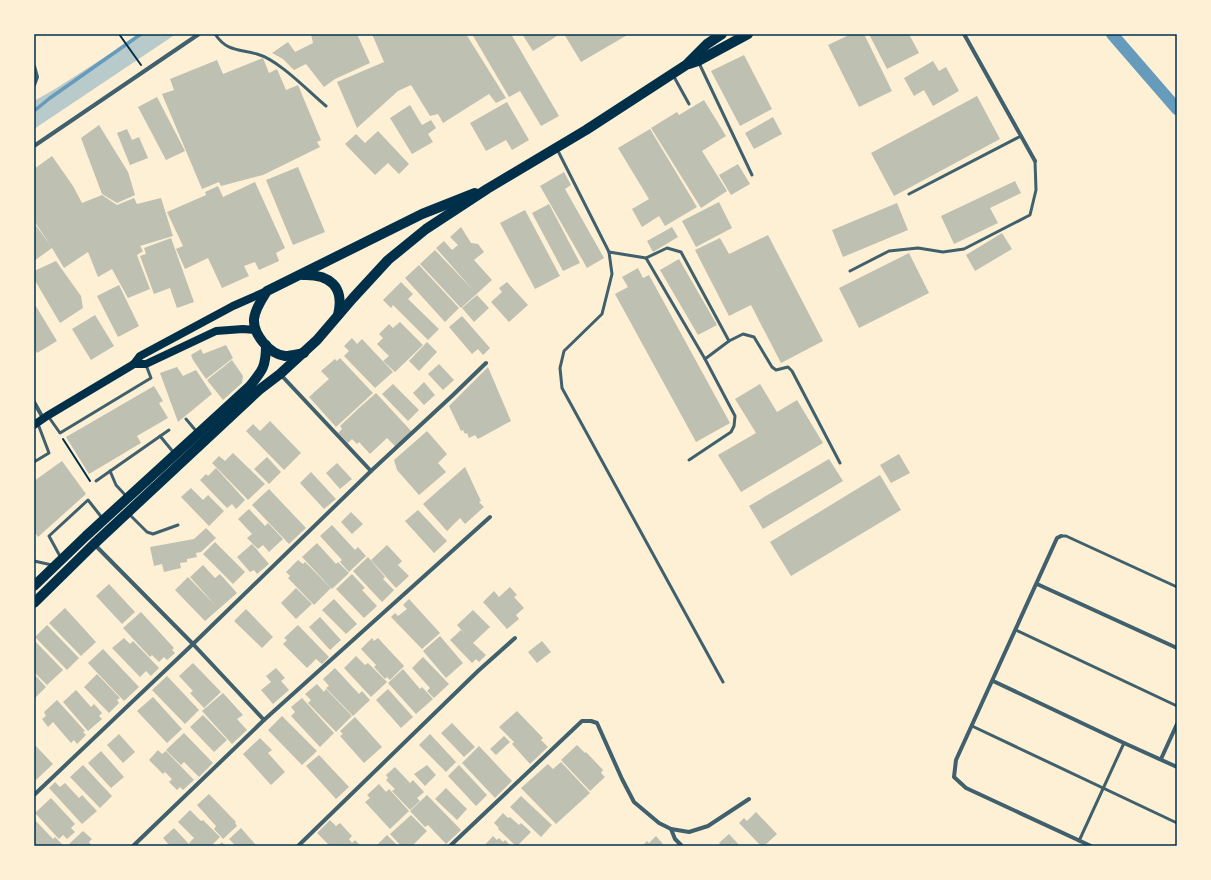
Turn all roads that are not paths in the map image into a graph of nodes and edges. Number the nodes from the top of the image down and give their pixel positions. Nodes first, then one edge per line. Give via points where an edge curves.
1 (199, 34) edge
2 (214, 34) edge
3 (722, 34) edge
4 (748, 34) edge
5 (964, 34) edge
6 (698, 61) junction
7 (686, 65) junction
8 (34, 66) edge
9 (672, 74) junction
10 (34, 85) edge
11 (689, 104) dead end
12 (326, 106) dead end
13 (1021, 136) junction
14 (34, 146) edge
15 (556, 148) junction
16 (1035, 161) joint
17 (752, 175) dead end
18 (487, 189) junction
19 (909, 194) dead end
20 (609, 252) junction
21 (646, 258) junction
22 (850, 271) dead end
23 (299, 275) junction
24 (267, 291) junction
25 (338, 316) junction
26 (255, 330) junction
27 (729, 341) junction
28 (266, 345) junction
29 (304, 353) junction
30 (705, 359) junction
31 (486, 363) dead end
32 (134, 364) junction
33 (146, 364) junction
34 (280, 374) junction
35 (34, 402) edge
36 (186, 419) dead end
37 (40, 420) edge
38 (168, 430) dead end
39 (198, 434) junction
40 (160, 436) junction
41 (176, 454) junction
42 (689, 460) dead end
43 (34, 462) edge
44 (840, 463) dead end
45 (110, 471) junction
46 (371, 471) junction
47 (96, 481) road end
48 (128, 498) junction
49 (127, 513) junction
50 (490, 516) dead end
51 (104, 520) junction
52 (178, 525) dead end
53 (1062, 536) joint
54 (94, 544) junction
55 (34, 561) edge
56 (58, 563) junction
57 (1037, 584) junction
58 (34, 586) edge
59 (1177, 587) edge
60 (34, 602) edge
61 (1016, 630) junction
62 (515, 638) dead end
63 (193, 644) junction
64 (1177, 648) edge
65 (993, 681) junction
66 (723, 682) dead end
67 (1177, 706) edge
68 (264, 720) junction
69 (1177, 724) edge
70 (972, 726) junction
71 (1124, 743) junction
72 (1161, 759) junction
73 (1177, 767) edge
74 (1104, 788) junction
75 (34, 795) edge
76 (749, 800) dead end
77 (1177, 823) edge
78 (671, 829) junction
79 (1080, 841) junction
80 (132, 846) edge
81 (298, 846) edge
82 (450, 846) edge
83 (682, 846) edge
84 (1091, 846) edge

1 - 14 street
2 - 12 lane via 220,42 237,51 257,54 273,61
3 - 7 main road via 707,44
4 - 6 main road
5 - 13 street
6 - 7 main road
6 - 17 lane
7 - 9 main road
8 - 10 street via 37,77
9 - 11 lane
9 - 15 main road
13 - 16 street
13 - 19 lane
15 - 18 main road
15 - 20 lane
16 - 22 lane via 1036,190 1030,215 964,249 943,252 918,248 889,251
18 - 23 main road via 422,214
18 - 25 main road via 426,229 388,260
20 - 21 lane
20 - 66 lane via 612,274 602,314 564,351 560,368 562,388
21 - 27 lane via 667,248 681,252
21 - 30 lane
23 - 24 main road
23 - 25 main road via 314,274 327,278 335,286 339,293
24 - 26 main road via 258,305 254,318
24 - 32 main road via 140,356
25 - 29 main road
26 - 28 main road
26 - 33 main road via 216,331
27 - 30 lane
27 - 44 lane via 743,334 754,337 772,367 776,370 788,367 792,371
28 - 29 main road via 274,352 286,356
28 - 39 main road via 266,360 261,372 250,386
29 - 34 main road
30 - 42 lane via 735,416 734,426 731,432
31 - 46 street
32 - 33 main road
32 - 37 main road
33 - 37 lane via 151,378 60,433
34 - 46 street
34 - 49 main road via 259,390
35 - 37 street
36 - 39 lane
37 - 43 lane via 49,453
38 - 40 lane
39 - 41 main road
40 - 41 lane
40 - 45 lane
41 - 48 main road
45 - 47 lane
45 - 48 lane via 116,485
46 - 63 street
48 - 51 main road
49 - 52 lane via 147,532 154,534
49 - 54 main road
50 - 68 street
51 - 56 main road
51 - 56 lane via 88,500 49,536
53 - 57 street via 1057,538
53 - 59 lane
54 - 60 main road
54 - 63 street
55 - 56 lane
56 - 58 main road
57 - 61 street
57 - 64 street
61 - 65 street
61 - 67 lane
62 - 81 street
63 - 68 street
63 - 75 street
65 - 70 street
65 - 71 street
68 - 80 street
69 - 72 street
70 - 74 lane
70 - 79 street via 956,760 954,776 966,788
71 - 72 street
71 - 74 lane
72 - 73 street
74 - 77 lane
74 - 79 lane
76 - 78 street via 708,826 689,832
78 - 82 street via 659,823 634,802 597,723 582,721
78 - 83 street via 675,839
79 - 84 street

